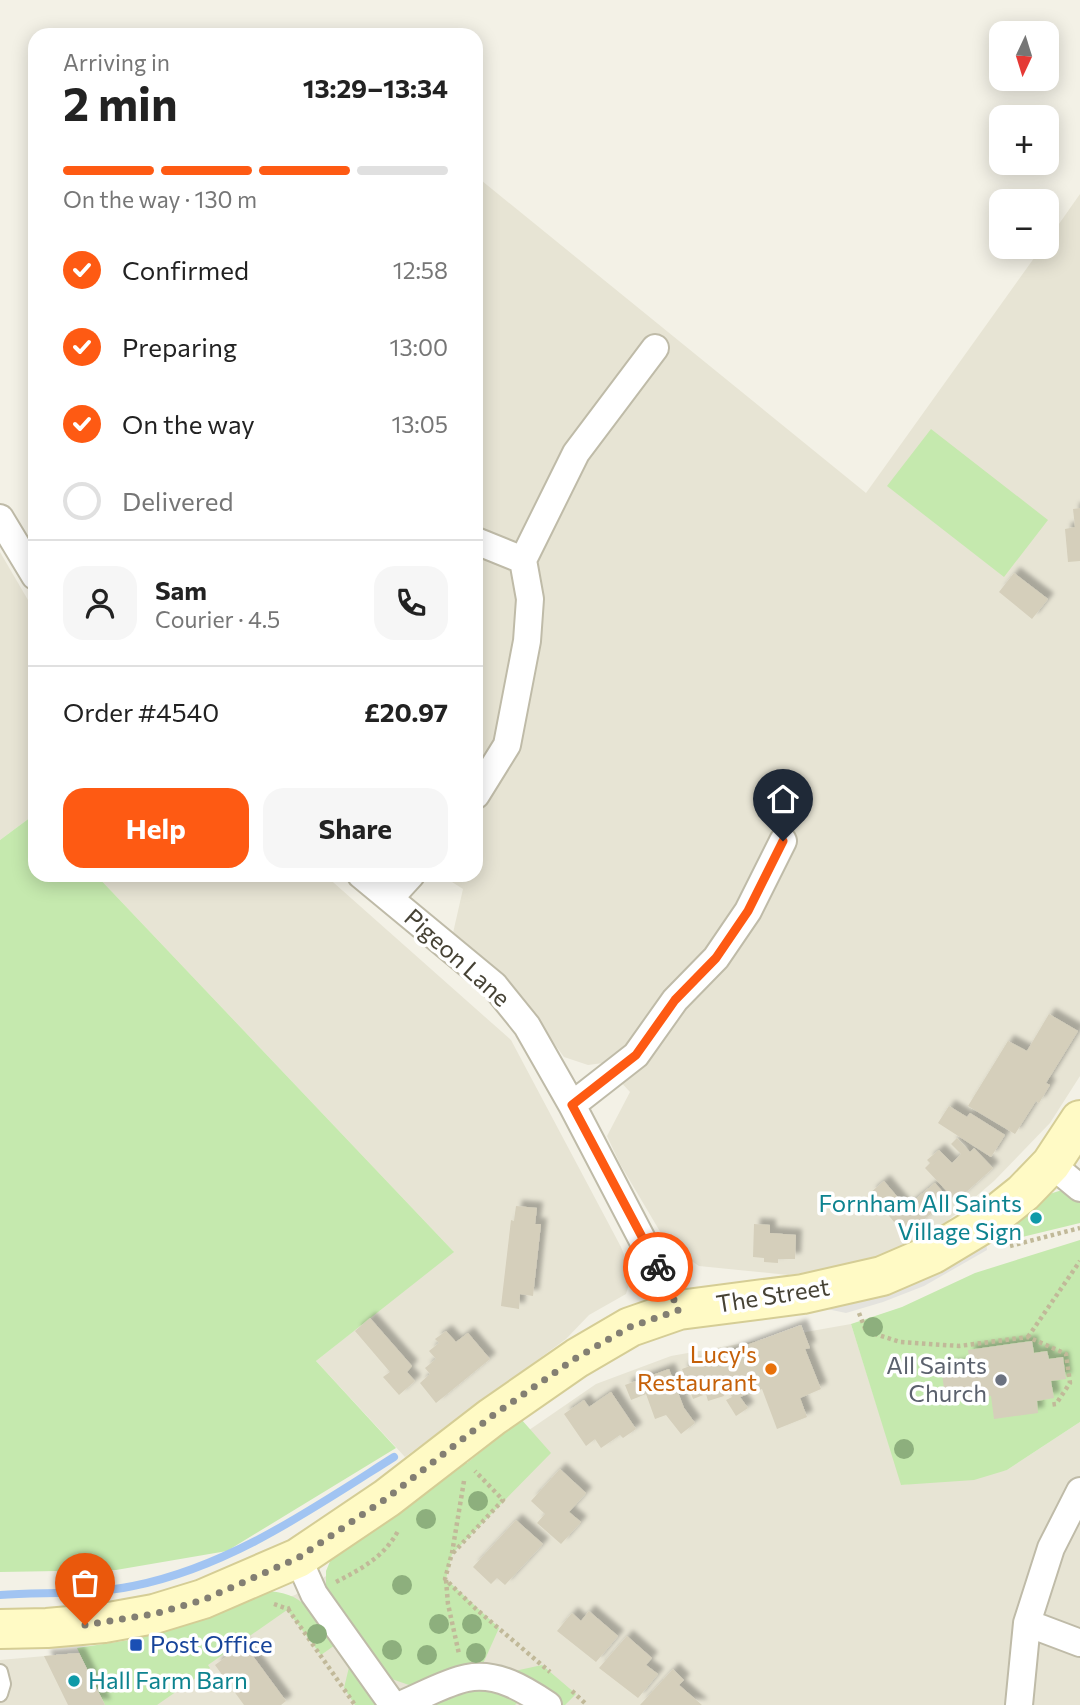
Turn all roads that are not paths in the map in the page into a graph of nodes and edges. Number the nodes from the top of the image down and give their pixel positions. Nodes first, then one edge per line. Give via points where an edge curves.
1 (655, 348) dead end
2 (0, 518) edge
3 (483, 544) edge
4 (523, 561) junction
5 (28, 564) edge
6 (483, 784) edge
7 (783, 841) dead end
8 (370, 882) edge
9 (405, 882) edge
10 (390, 898) junction
11 (572, 1105) junction
12 (1080, 1120) edge
13 (1066, 1176) edge
14 (679, 1310) junction
15 (1080, 1491) edge
16 (298, 1558) junction
17 (1027, 1623) junction
18 (0, 1629) edge
19 (1080, 1643) edge
20 (0, 1672) edge
21 (0, 1694) edge
22 (393, 1705) edge
23 (400, 1705) edge
24 (548, 1705) edge
25 (1019, 1705) edge

1 - 4 street via 576,453
2 - 5 street
3 - 4 street
4 - 6 street via 530,599 527,641 507,745
7 - 11 street via 748,911 716,958 675,1000 636,1055
8 - 10 street, Pigeon Lane
9 - 10 street
10 - 11 street, Pigeon Lane via 494,985 527,1026
11 - 14 street, Pigeon Lane
12 - 13 main road, The Street
13 - 14 main road, The Street via 1023,1193 988,1222 933,1254 882,1276 803,1294
14 - 16 main road, The Street via 630,1327 576,1358 492,1416 462,1454
15 - 17 street via 1051,1548
16 - 18 main road, The Street via 203,1600 154,1614 104,1623
16 - 22 street via 314,1594
17 - 19 street
17 - 25 street
20 - 21 lane
23 - 24 street via 466,1678 491,1678 521,1687

